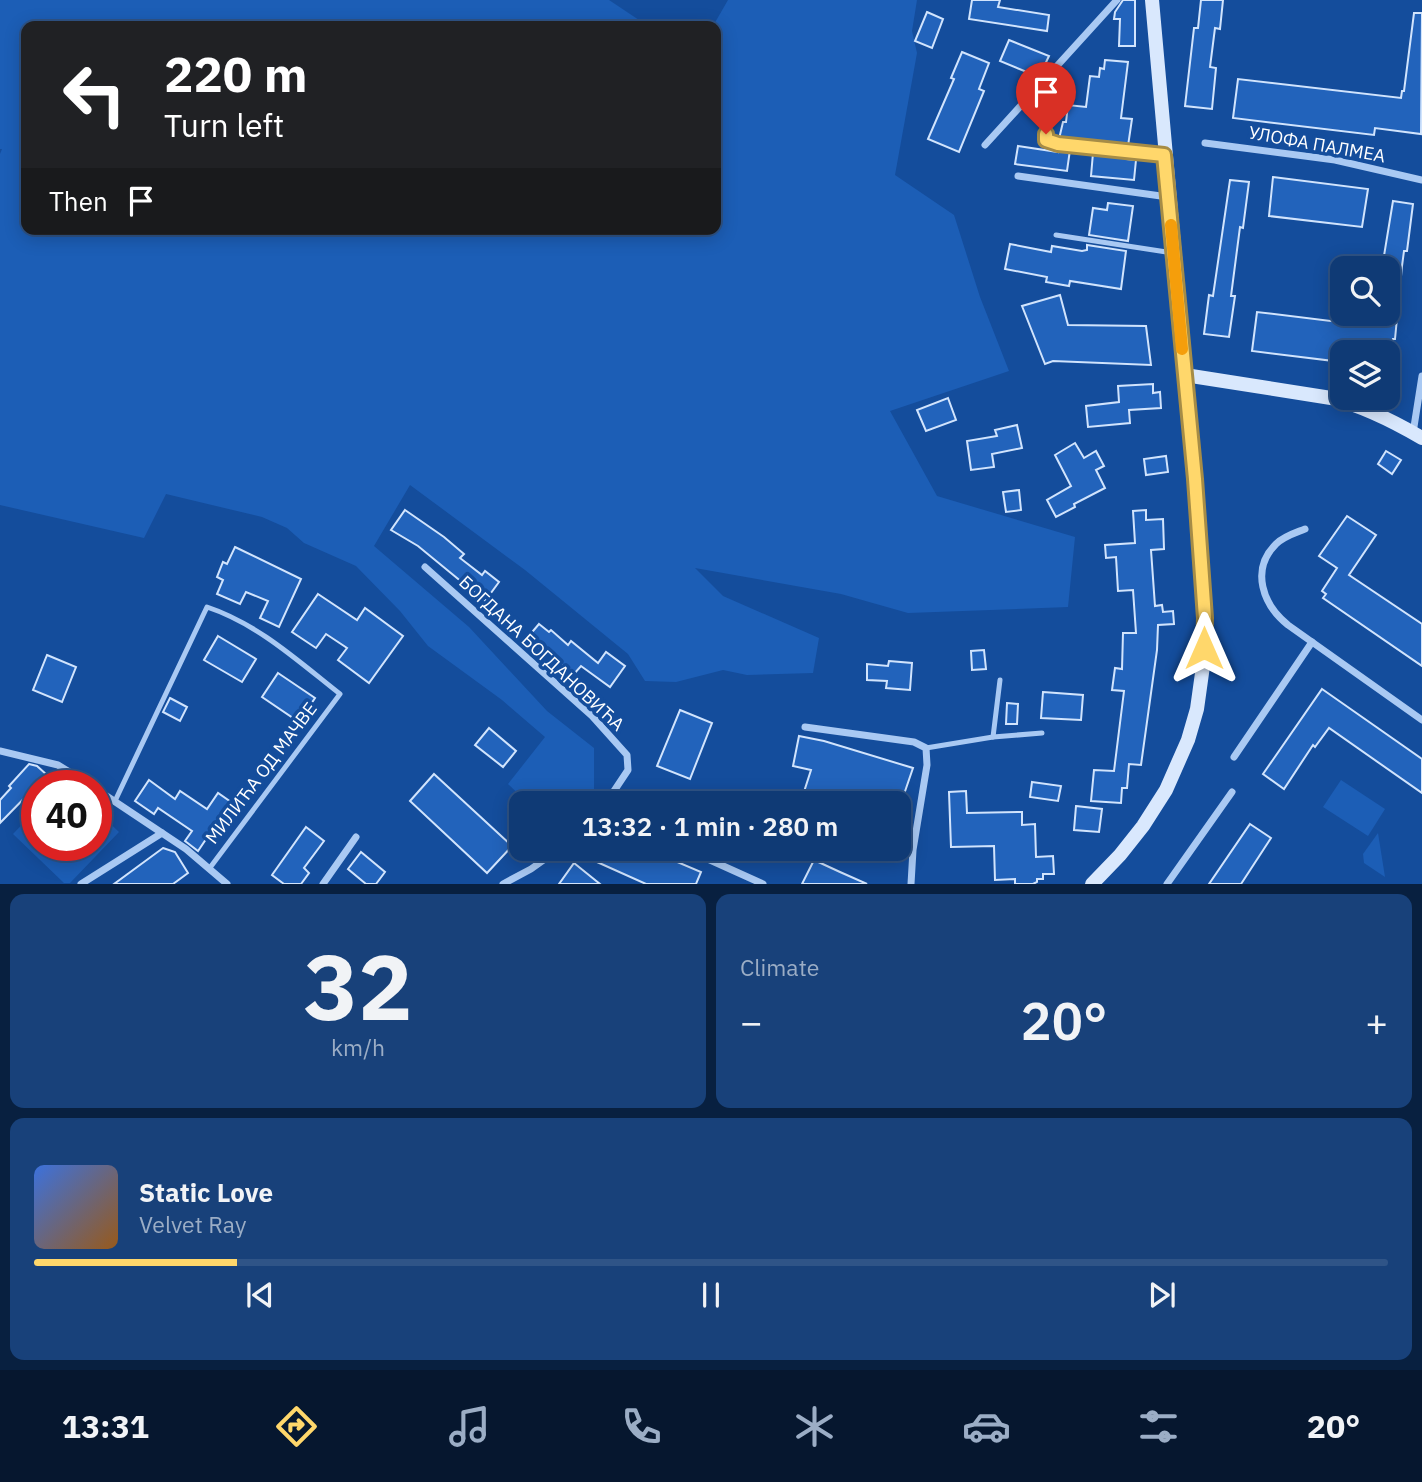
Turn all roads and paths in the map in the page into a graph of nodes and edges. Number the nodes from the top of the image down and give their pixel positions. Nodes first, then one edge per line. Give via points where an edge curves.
1 (1117, 0) edge
2 (1152, 0) edge
3 (1049, 110) dead end
4 (1205, 143) dead end
5 (985, 145) dead end
6 (1164, 155) junction
7 (1018, 176) dead end
8 (1422, 180) edge
9 (1168, 197) junction
10 (1056, 235) dead end
11 (1173, 253) junction
12 (1185, 375) junction
13 (1422, 376) edge
14 (1418, 436) edge
15 (1305, 529) dead end
16 (425, 567) dead end
17 (1312, 642) junction
18 (1000, 680) dead end
19 (1422, 720) edge
20 (805, 727) dead end
21 (1042, 733) dead end
22 (993, 737) junction
23 (926, 748) junction
24 (0, 751) edge
25 (1234, 757) dead end
26 (66, 770) edge
27 (614, 791) edge
28 (1232, 792) dead end
29 (112, 799) edge
30 (115, 801) junction
31 (162, 833) junction
32 (356, 838) dead end
33 (913, 850) joint
34 (542, 861) edge
35 (712, 861) edge
36 (209, 869) junction
37 (81, 884) edge
38 (227, 884) edge
39 (323, 884) edge
40 (503, 884) edge
41 (763, 884) edge
42 (911, 884) edge
43 (1092, 884) edge
44 (1167, 884) edge

1 - 5 street
2 - 6 street
3 - 6 lane via 1046,140 1050,143
4 - 8 street, УЛОФА ПАЛМЕА via 1335,160
6 - 9 street
7 - 9 street
9 - 11 street
10 - 11 lane
11 - 12 street
12 - 14 street via 1352,403
12 - 43 street via 1205,618 1197,709 1166,790 1128,846
13 - 14 street
15 - 17 street via 1274,545 1264,564 1262,586 1276,615
16 - 27 street, БОГДАНА БОГДАНОВИЋА via 592,716 627,755 628,770
17 - 19 street
17 - 25 street
18 - 22 lane
20 - 23 street via 915,742
21 - 22 lane
22 - 23 lane
23 - 33 street
24 - 26 street
28 - 44 street
29 - 30 street, МИЛИЋА ОД МАЧВЕ
30 - 31 street, МИЛИЋА ОД МАЧВЕ
30 - 36 lane, МИЛИЋА ОД МАЧВЕ via 207,607 226,613 279,647 340,694
31 - 36 street, МИЛИЋА ОД МАЧВЕ
31 - 37 street
32 - 39 street
33 - 42 street
34 - 40 street
35 - 41 street
36 - 38 street, МИЛИЋА ОД МАЧВЕ

